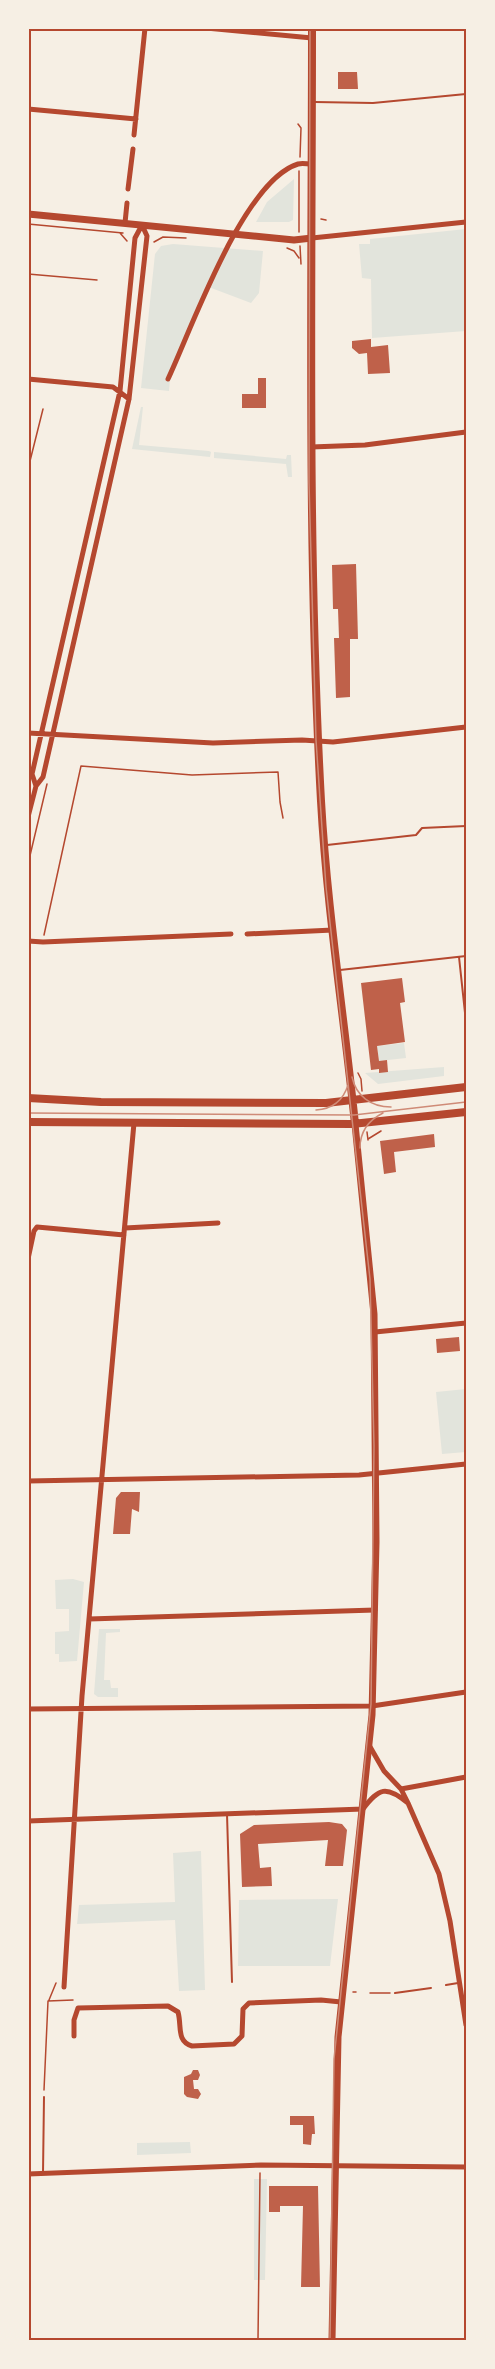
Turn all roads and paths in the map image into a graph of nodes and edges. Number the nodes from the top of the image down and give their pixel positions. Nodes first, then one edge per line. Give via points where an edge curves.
1 (145, 28) edge
2 (206, 28) edge
3 (312, 28) edge
4 (312, 38) junction
5 (466, 94) edge
6 (312, 102) junction
7 (28, 109) edge
8 (136, 119) junction
9 (298, 124) dead end
10 (134, 135) dead end
11 (301, 147) dead end
12 (133, 149) dead end
13 (312, 164) junction
14 (299, 172) dead end
15 (128, 189) dead end
16 (127, 203) dead end
17 (28, 214) edge
18 (466, 222) edge
19 (125, 223) junction
20 (28, 224) edge
21 (142, 225) junction
22 (299, 226) dead end
23 (123, 233) dead end
24 (235, 233) junction
25 (312, 238) junction
26 (288, 248) dead end
27 (300, 254) dead end
28 (299, 258) junction
29 (300, 264) dead end
30 (28, 274) edge
31 (97, 280) dead end
32 (28, 379) edge
33 (168, 379) dead end
34 (120, 391) junction
35 (129, 399) junction
36 (43, 409) dead end
37 (466, 432) edge
38 (311, 447) junction
39 (28, 469) edge
40 (466, 728) edge
41 (28, 733) edge
42 (42, 733) junction
43 (53, 733) junction
44 (319, 742) junction
45 (48, 777) dead end
46 (36, 786) junction
47 (28, 817) edge
48 (283, 818) dead end
49 (466, 826) edge
50 (324, 845) junction
51 (28, 864) edge
52 (333, 930) junction
53 (231, 934) dead end
54 (247, 934) dead end
55 (28, 940) edge
56 (43, 942) junction
57 (466, 956) edge
58 (459, 957) junction
59 (337, 971) junction
60 (466, 1022) edge
61 (362, 1078) dead end
62 (466, 1087) edge
63 (28, 1098) edge
64 (363, 1099) junction
65 (353, 1100) junction
66 (466, 1112) edge
67 (28, 1122) edge
68 (134, 1123) junction
69 (366, 1123) junction
70 (355, 1124) junction
71 (381, 1131) dead end
72 (218, 1222) dead end
73 (125, 1231) junction
74 (28, 1259) edge
75 (466, 1323) edge
76 (375, 1332) junction
77 (466, 1464) edge
78 (377, 1474) junction
79 (104, 1480) junction
80 (28, 1481) edge
81 (375, 1610) junction
82 (89, 1619) junction
83 (466, 1692) edge
84 (372, 1706) junction
85 (82, 1707) junction
86 (28, 1709) edge
87 (369, 1745) junction
88 (466, 1777) edge
89 (401, 1789) junction
90 (408, 1803) junction
91 (363, 1809) junction
92 (227, 1814) junction
93 (75, 1820) junction
94 (28, 1821) edge
95 (57, 1982) dead end
96 (232, 1982) dead end
97 (460, 1983) junction
98 (446, 1985) dead end
99 (64, 1987) dead end
100 (431, 1988) dead end
101 (370, 1993) dead end
102 (395, 1993) joint
103 (73, 2000) dead end
104 (48, 2001) junction
105 (341, 2002) junction
106 (465, 2003) edge
107 (466, 2025) edge
108 (74, 2036) dead end
109 (44, 2097) joint
110 (261, 2165) junction
111 (334, 2166) junction
112 (466, 2167) edge
113 (28, 2174) edge
114 (43, 2174) junction
115 (258, 2340) edge
116 (332, 2340) edge

1 - 8 street
2 - 4 street
3 - 4 main road
4 - 6 main road
5 - 6 lane via 373,103
6 - 13 main road
7 - 8 street
8 - 10 street
9 - 11 path
12 - 15 street
13 - 24 street via 298,164 282,173 250,205
13 - 25 main road
14 - 22 path
16 - 19 street
17 - 19 street
18 - 25 street
19 - 21 street
20 - 23 path
21 - 24 street
21 - 34 street via 135,238
21 - 35 street via 147,236
24 - 25 street via 294,240
24 - 33 street
25 - 38 main road
26 - 28 path
27 - 28 path
28 - 29 path
30 - 31 path
32 - 34 street via 113,387
34 - 35 street
34 - 42 street
35 - 43 street
36 - 39 path
37 - 38 street via 365,445
38 - 44 main road
40 - 44 street
41 - 42 street
42 - 43 street
42 - 46 street via 32,774
43 - 44 street via 182,743
43 - 46 street via 43,777
44 - 50 main road
45 - 51 path
46 - 47 street
48 - 56 path via 278,772 192,775 81,766
49 - 50 lane via 422,828 416,835
50 - 52 main road
52 - 54 street
52 - 59 main road
53 - 56 street
55 - 56 street
57 - 58 lane
58 - 59 lane
58 - 60 lane
59 - 65 main road
61 - 64 path
62 - 64 main road
63 - 65 main road via 221,1103
64 - 65 main road
65 - 70 main road
66 - 69 main road
67 - 68 main road
68 - 70 main road
68 - 73 street
69 - 70 main road
69 - 71 path via 368,1140
70 - 76 street
72 - 73 street
73 - 74 street via 37,1227
73 - 79 street
75 - 76 street
76 - 78 street
77 - 78 street
78 - 79 street
78 - 81 street
79 - 80 street
79 - 82 street
81 - 82 street
81 - 84 street
82 - 85 street
83 - 84 street
84 - 85 street
84 - 87 street
85 - 86 street
85 - 93 street
87 - 89 street via 384,1772
87 - 91 street
88 - 89 street
89 - 90 street
90 - 91 street via 399,1795 382,1791 374,1794
90 - 97 street via 439,1874
91 - 92 street
91 - 105 street
92 - 93 street
92 - 96 lane
93 - 94 street
93 - 99 street
95 - 104 path
97 - 98 lane
97 - 106 street
100 - 102 lane
101 - 102 path
103 - 104 path
104 - 109 path
105 - 108 street via 249,2003 243,2009 242,2036 234,2044 186,2044 181,2037 178,2012 168,2006 78,2008
105 - 111 street
106 - 107 street
109 - 114 lane
110 - 111 street
110 - 114 street
110 - 115 path
111 - 112 street
111 - 116 street
113 - 114 street

